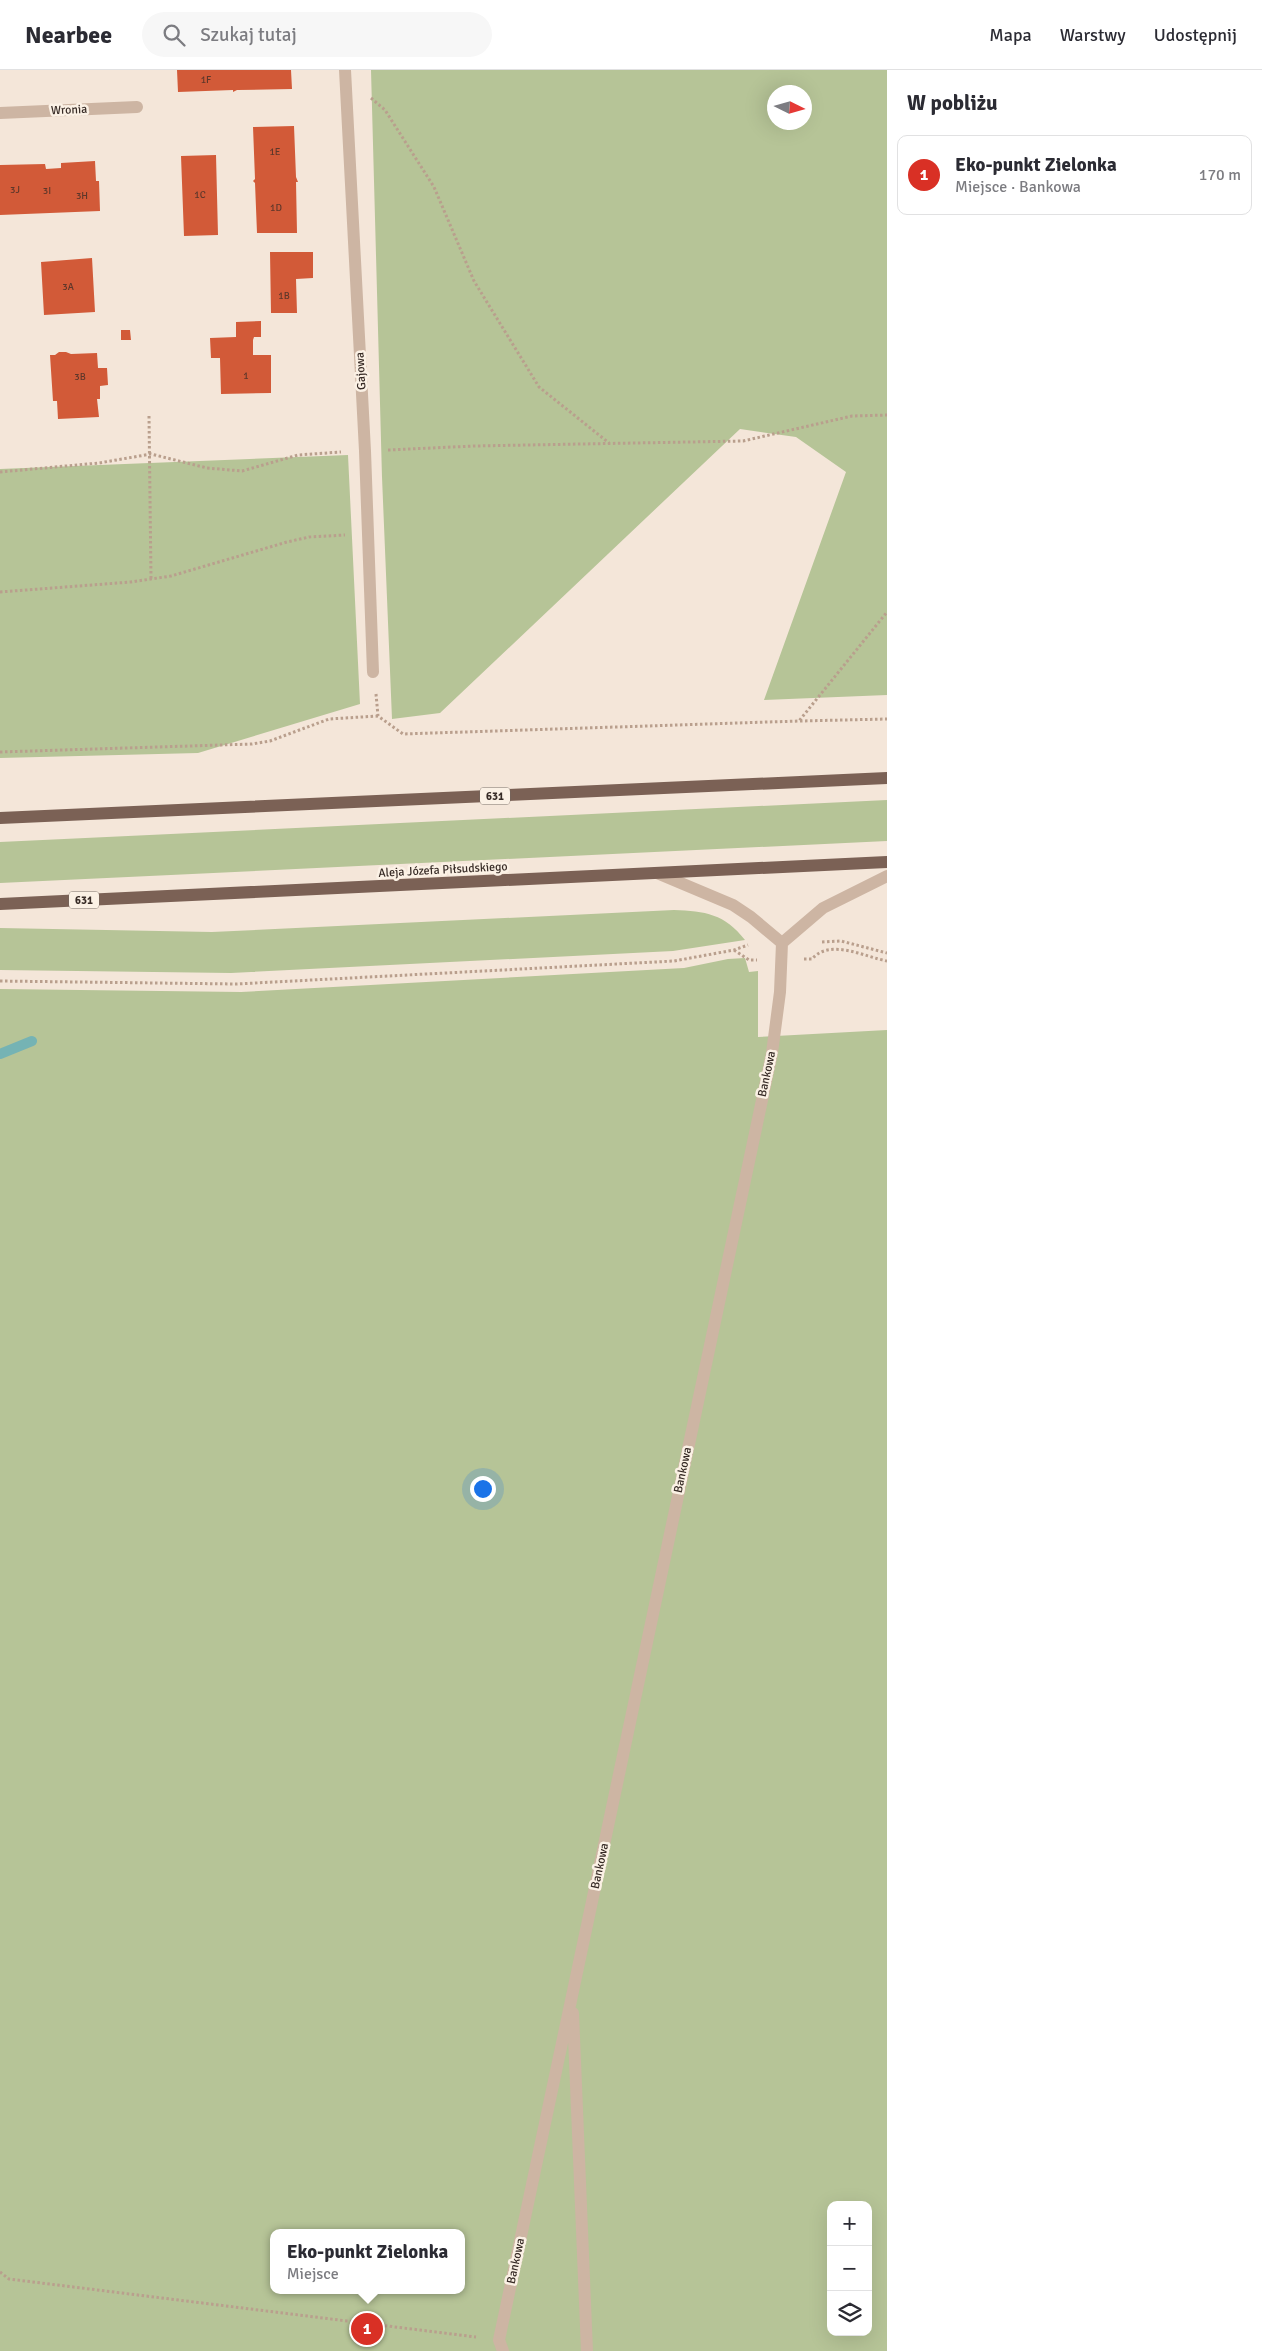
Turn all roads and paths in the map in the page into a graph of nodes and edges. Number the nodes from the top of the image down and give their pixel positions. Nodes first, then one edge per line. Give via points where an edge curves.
1 (345, 73) edge
2 (137, 107) dead end
3 (0, 113) edge
4 (887, 415) edge
5 (149, 416) dead end
6 (610, 444) junction
7 (365, 451) junction
8 (151, 454) junction
9 (0, 472) edge
10 (368, 534) junction
11 (151, 579) junction
12 (0, 592) edge
13 (887, 612) edge
14 (373, 672) joint
15 (378, 716) junction
16 (887, 719) edge
17 (800, 721) junction
18 (0, 752) edge
19 (887, 778) edge
20 (0, 818) edge
21 (887, 862) edge
22 (657, 873) junction
23 (887, 876) edge
24 (0, 904) edge
25 (782, 943) junction
26 (782, 960) junction
27 (887, 961) edge
28 (0, 981) edge
29 (572, 1995) junction
30 (0, 2272) edge
31 (501, 2345) edge
32 (588, 2351) edge

1 - 6 path via 385,110 434,187 474,280 539,387
1 - 7 street, Gajowa
2 - 3 street, Wronia
4 - 6 path via 852,416 743,441
5 - 8 path
6 - 7 path
7 - 8 path via 298,455 242,471 207,468
7 - 10 street, Gajowa
8 - 9 path via 99,463
8 - 11 path via 148,509
10 - 11 path via 294,540 198,569
10 - 14 street, Gajowa
11 - 12 path
13 - 17 path
14 - 15 path
15 - 17 path via 403,734
15 - 18 path via 329,720 252,744
16 - 17 path
19 - 20 main road, 631
21 - 22 main road, Aleja Józefa Piłsudskiego / 631
22 - 24 main road, Aleja Józefa Piłsudskiego / 631
22 - 25 street via 733,905
23 - 25 street via 823,908
25 - 26 street, Bankowa
26 - 27 path via 812,959 816,953 838,949
26 - 28 path via 749,960 734,950 674,961 236,984
26 - 29 street, Bankowa via 772,1053
29 - 31 street, Bankowa
29 - 32 street, Bankowa
30 - 31 path via 9,2279

